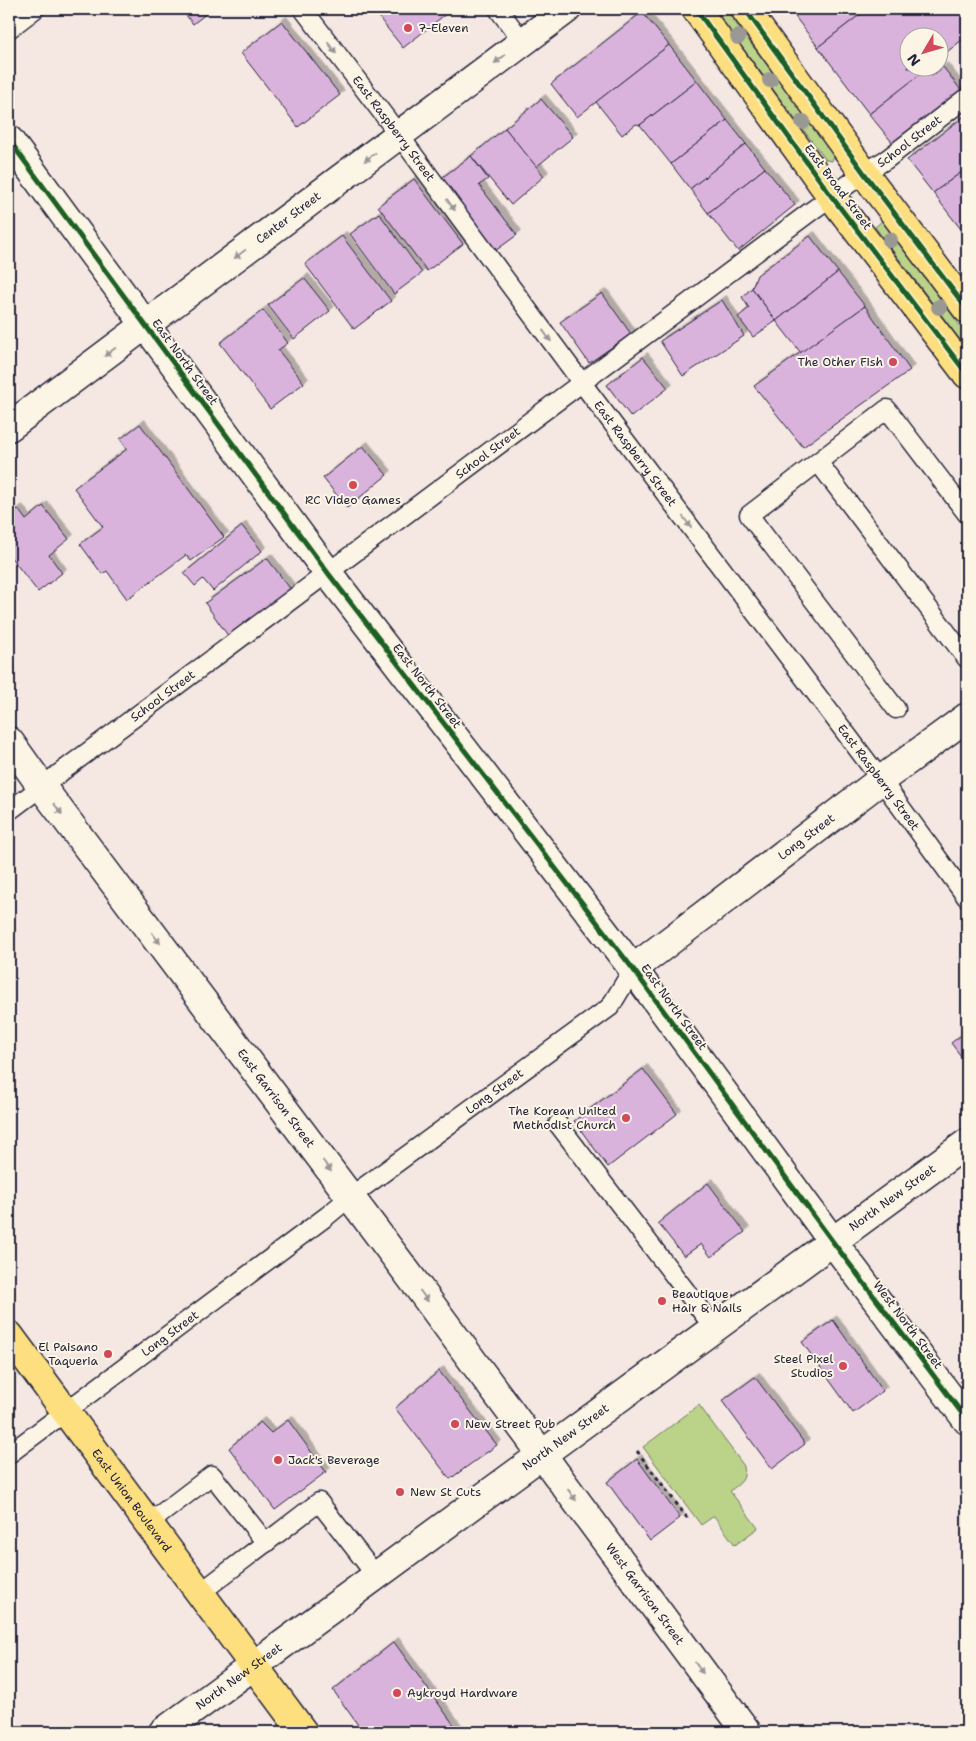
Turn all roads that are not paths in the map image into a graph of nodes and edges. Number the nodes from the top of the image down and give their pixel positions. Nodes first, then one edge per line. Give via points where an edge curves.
1 (35, 9) edge
2 (302, 9) edge
3 (498, 9) edge
4 (567, 9) edge
5 (696, 9) edge
6 (745, 9) edge
7 (9, 29) edge
8 (523, 42) junction
9 (967, 96) edge
10 (399, 135) junction
11 (9, 140) edge
12 (864, 173) junction
13 (832, 197) junction
14 (967, 309) edge
15 (146, 325) junction
16 (967, 374) edge
17 (582, 383) junction
18 (9, 427) edge
19 (818, 462) junction
20 (967, 514) edge
21 (328, 574) junction
22 (967, 659) edge
23 (896, 709) dead end
24 (967, 717) edge
25 (9, 741) edge
26 (881, 780) junction
27 (42, 787) junction
28 (9, 811) edge
29 (967, 898) edge
30 (633, 969) junction
31 (558, 1124) dead end
32 (967, 1143) edge
33 (350, 1197) junction
34 (833, 1242) junction
35 (715, 1328) junction
36 (9, 1336) edge
37 (66, 1412) junction
38 (967, 1420) edge
39 (9, 1454) edge
40 (543, 1456) junction
41 (149, 1523) junction
42 (266, 1543) junction
43 (377, 1577) junction
44 (200, 1594) junction
45 (255, 1666) junction
46 (163, 1732) edge
47 (302, 1732) edge
48 (746, 1732) edge

1 - 7 lane
2 -> 10 lane, East Raspberry Street
3 - 8 lane
4 - 8 street, Center Street
5 - 13 main road, East Broad Street
6 - 12 main road
8 -> 10 street, Center Street
9 - 12 lane, School Street
10 -> 15 street, Center Street
10 -> 17 lane, East Raspberry Street
11 - 15 street, East North Street
12 - 13 lane, School Street
12 - 14 main road
13 - 16 main road, East Broad Street
13 - 17 lane, School Street
15 -> 18 street, Center Street
15 - 21 street, East North Street
17 - 21 lane, School Street
17 -> 26 lane, East Raspberry Street
19 - 20 lane via 887,409
19 - 22 lane
19 - 23 lane via 749,515
21 - 27 lane, School Street
21 - 30 street, East North Street
24 - 26 street, Long Street
25 - 27 street, East Garrison Street
26 - 29 lane, East Raspberry Street
26 - 30 street, Long Street
27 - 28 lane, School Street
27 -> 33 street, East Garrison Street
30 - 33 lane, Long Street via 610,1007
30 - 34 street, East North Street
31 - 35 lane
32 - 34 street, North New Street
33 - 37 lane, Long Street
33 -> 40 street, East Garrison Street
34 - 35 street, North New Street
34 - 38 street, West North Street
35 - 40 street, North New Street
36 - 37 main road, East Union Boulevard
37 - 39 lane, Long Street
37 - 41 main road, East Union Boulevard
40 - 43 street, North New Street
40 -> 48 street, West Garrison Street
41 - 42 lane via 212,1475
41 - 44 main road, East Union Boulevard
42 - 43 lane via 319,1502
42 - 44 lane
43 - 45 street, North New Street
44 - 45 main road, East Union Boulevard
45 - 46 street, North New Street
45 - 47 main road, East Union Boulevard

